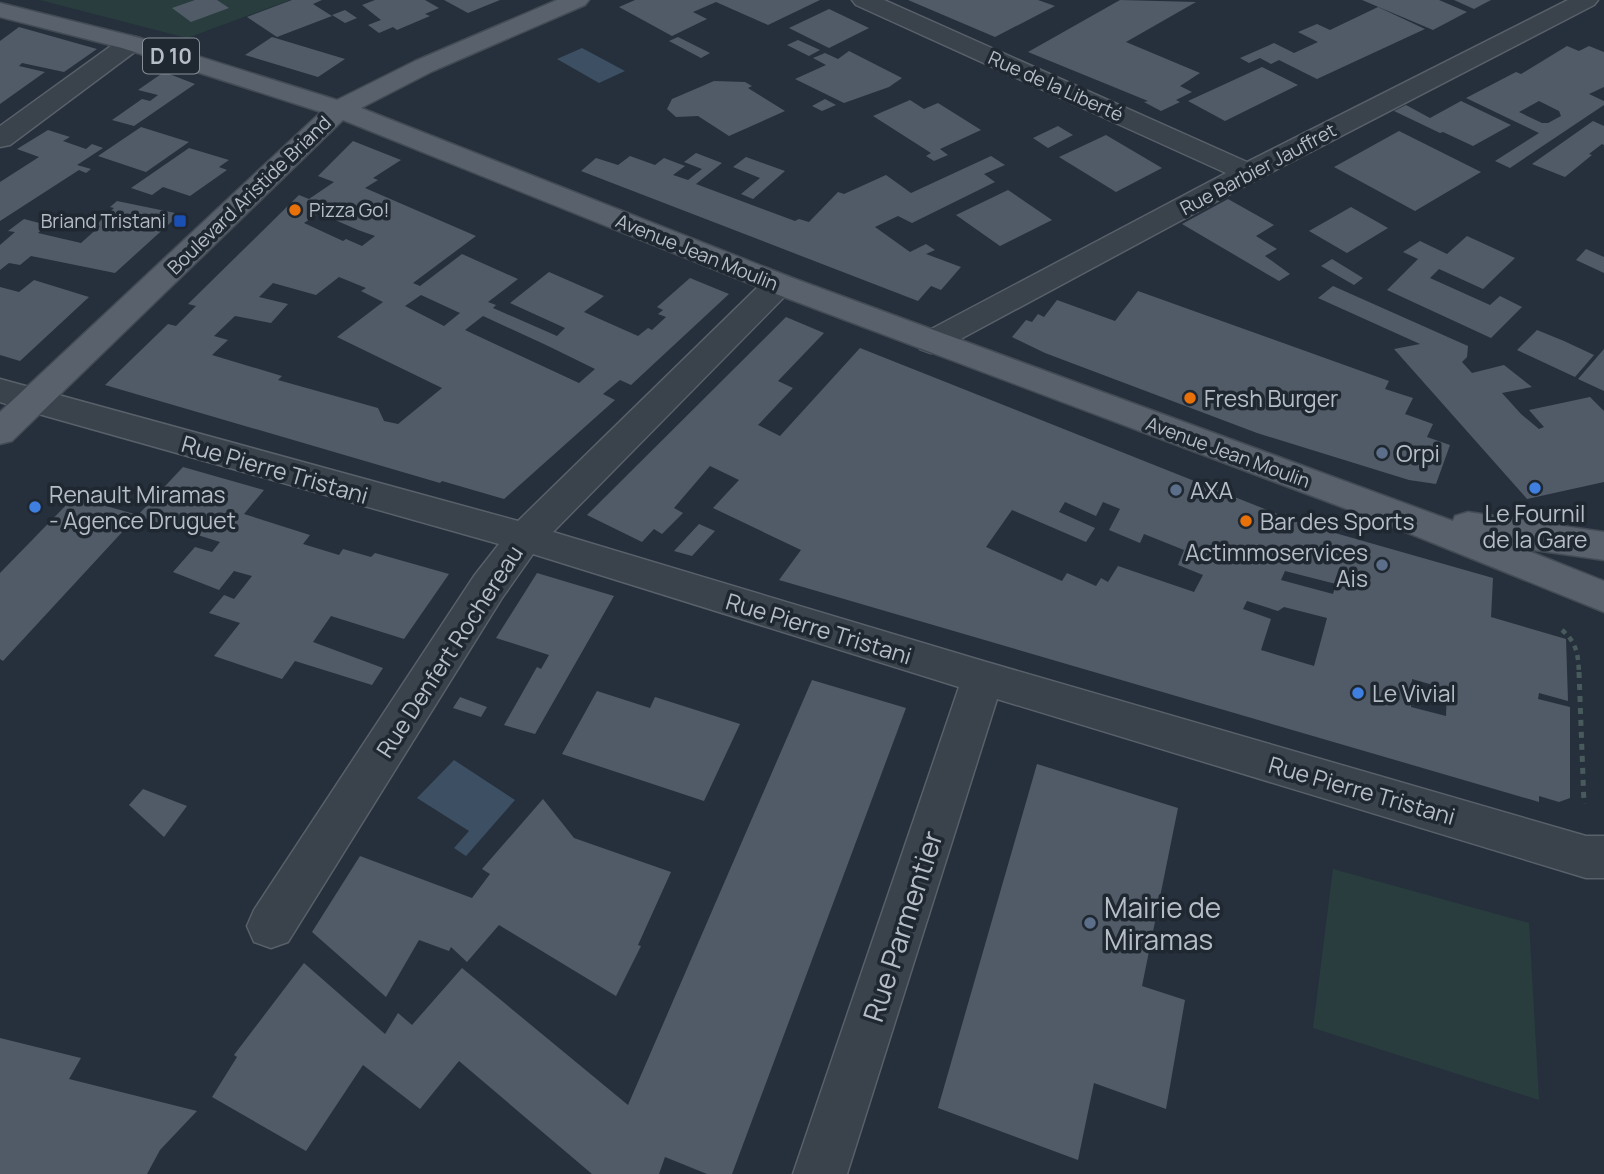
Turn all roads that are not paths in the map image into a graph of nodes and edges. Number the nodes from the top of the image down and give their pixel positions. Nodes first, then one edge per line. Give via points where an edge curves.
1 (577, 0) edge
2 (864, 0) edge
3 (1586, 0) edge
4 (0, 10) edge
5 (131, 43) junction
6 (339, 109) junction
7 (0, 139) edge
8 (1248, 173) junction
9 (779, 285) junction
10 (931, 342) junction
11 (0, 390) edge
12 (33, 401) junction
13 (0, 432) edge
14 (1389, 510) junction
15 (524, 537) junction
16 (1604, 546) edge
17 (1604, 556) edge
18 (1604, 587) edge
19 (1604, 597) edge
20 (984, 678) junction
21 (1595, 857) edge
22 (271, 926) dead end
23 (820, 1174) edge

1 - 6 main road, Boulevard Aristide Briand via 424,66
2 - 8 street, Rue de la Liberté
3 - 8 street, Rue Barbier Jauffret
4 - 5 main road, Avenue Jean Moulin / D 10
5 - 6 main road, Avenue Jean Moulin / D 10
5 - 7 street
6 - 9 main road, Avenue Jean Moulin
6 - 12 main road, Boulevard Aristide Briand
8 - 10 street, Rue Barbier Jauffret
9 - 10 main road, Avenue Jean Moulin
9 - 15 street, Rue Denfert Rochereau
10 - 14 main road, Avenue Jean Moulin
11 - 12 street, Rue Pierre Tristani
12 - 13 main road, Boulevard Aristide Briand
12 - 15 street, Rue Pierre Tristani
14 - 16 main road, Avenue Jean Moulin
14 - 19 main road, Avenue Jean Moulin
15 - 20 street, Rue Pierre Tristani
15 - 22 street, Rue Denfert Rochereau
17 - 18 main road via 1600,570
20 - 21 street, Rue Pierre Tristani
20 - 23 street, Rue Parmentier

